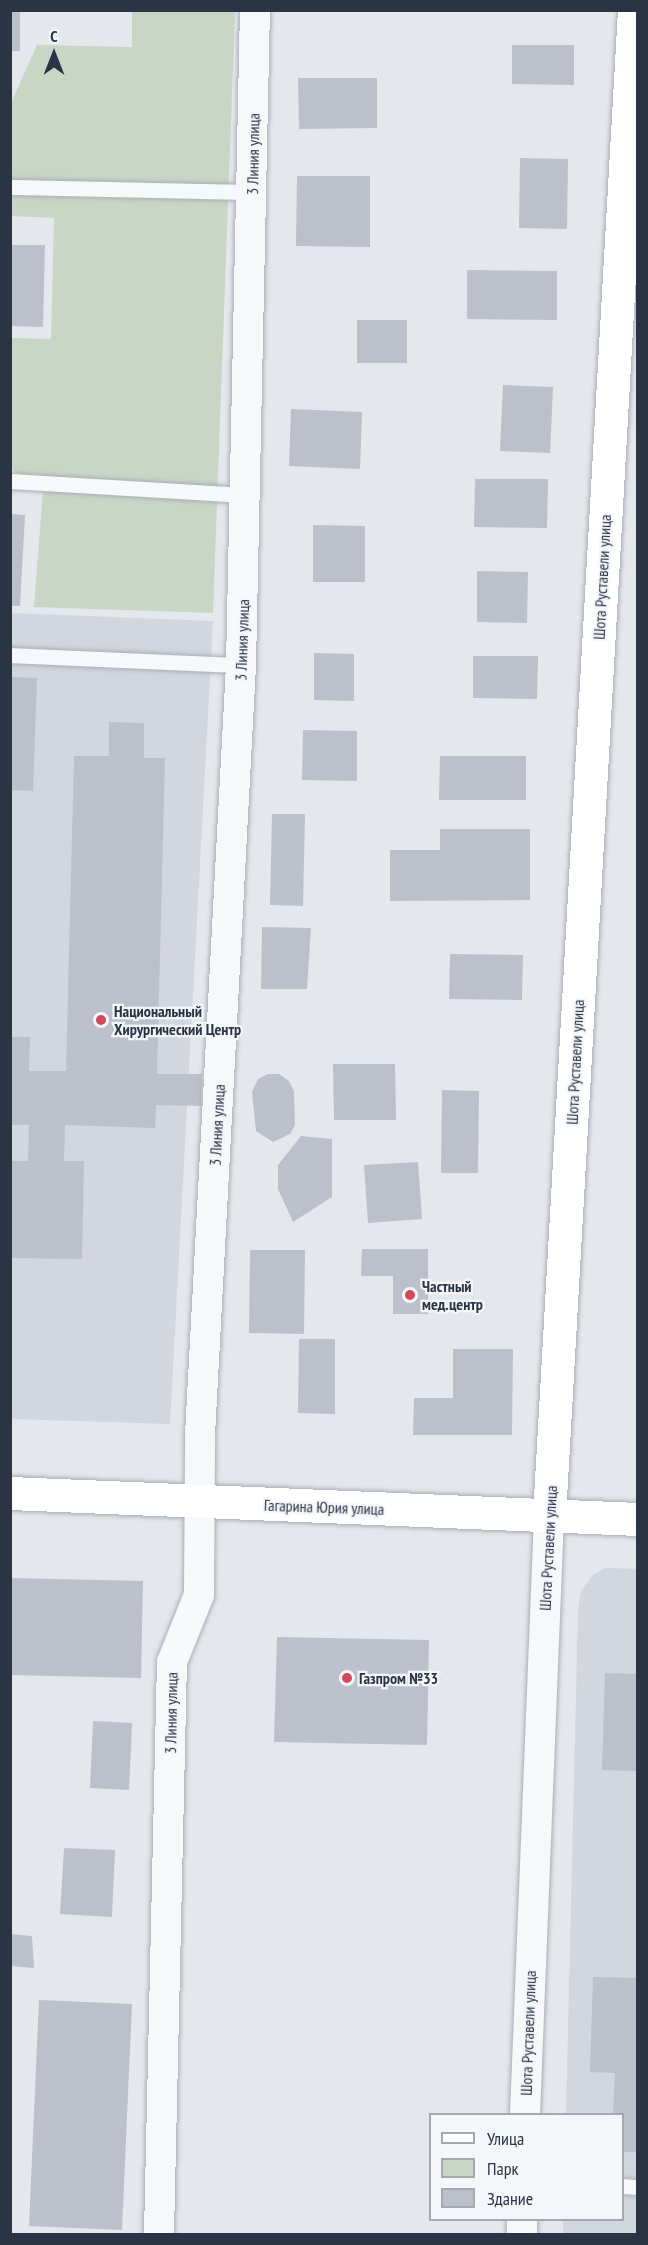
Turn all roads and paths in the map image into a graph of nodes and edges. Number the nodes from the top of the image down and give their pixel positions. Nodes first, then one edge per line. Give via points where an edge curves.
1 (255, 10) edge
2 (634, 10) edge
3 (10, 187) edge
4 (253, 192) junction
5 (10, 481) edge
6 (246, 495) junction
7 (10, 655) edge
8 (242, 665) junction
9 (10, 1493) edge
10 (201, 1502) junction
11 (549, 1516) junction
12 (638, 1519) edge
13 (525, 2113) edge
14 (159, 2235) edge

1 - 4 street, 3 Линия улица
2 - 11 street, Шота Руставели улица
3 - 4 lane
4 - 6 street, 3 Линия улица
5 - 6 lane
6 - 8 street, 3 Линия улица
7 - 8 lane
8 - 10 street, 3 Линия улица via 200,1435
9 - 10 street, Гагарина Юрия улица
10 - 11 street, Гагарина Юрия улица
10 - 14 street, 3 Линия улица via 199,1594 172,1662
11 - 12 street, Гагарина Юрия улица
11 - 13 street, Шота Руставели улица

